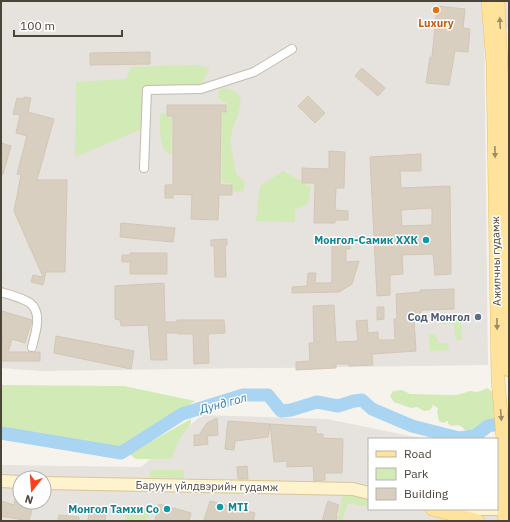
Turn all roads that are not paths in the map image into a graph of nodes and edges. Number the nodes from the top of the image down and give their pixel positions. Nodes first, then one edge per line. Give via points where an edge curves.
1 (488, 1) edge
2 (498, 1) edge
3 (292, 49) dead end
4 (144, 168) dead end
5 (1, 292) edge
6 (508, 299) edge
7 (32, 348) dead end
8 (509, 362) edge
9 (1, 481) edge
10 (12, 482) edge
11 (52, 483) edge
12 (368, 493) edge
13 (504, 505) edge
14 (436, 510) edge
15 (478, 521) edge

1 -> 13 main road, Ажилчны гудамж via 494,95 498,379 504,452
6 -> 2 main road, Ажилчны гудамж via 505,145
3 - 4 street via 254,72 202,89 147,90
5 - 7 street via 30,302 35,309 38,315
6 - 8 main road, Ажилчны гудамж
9 - 10 street
11 - 12 street, Баруун үйлдвэрийн гудамж via 353,489
14 - 15 main road

